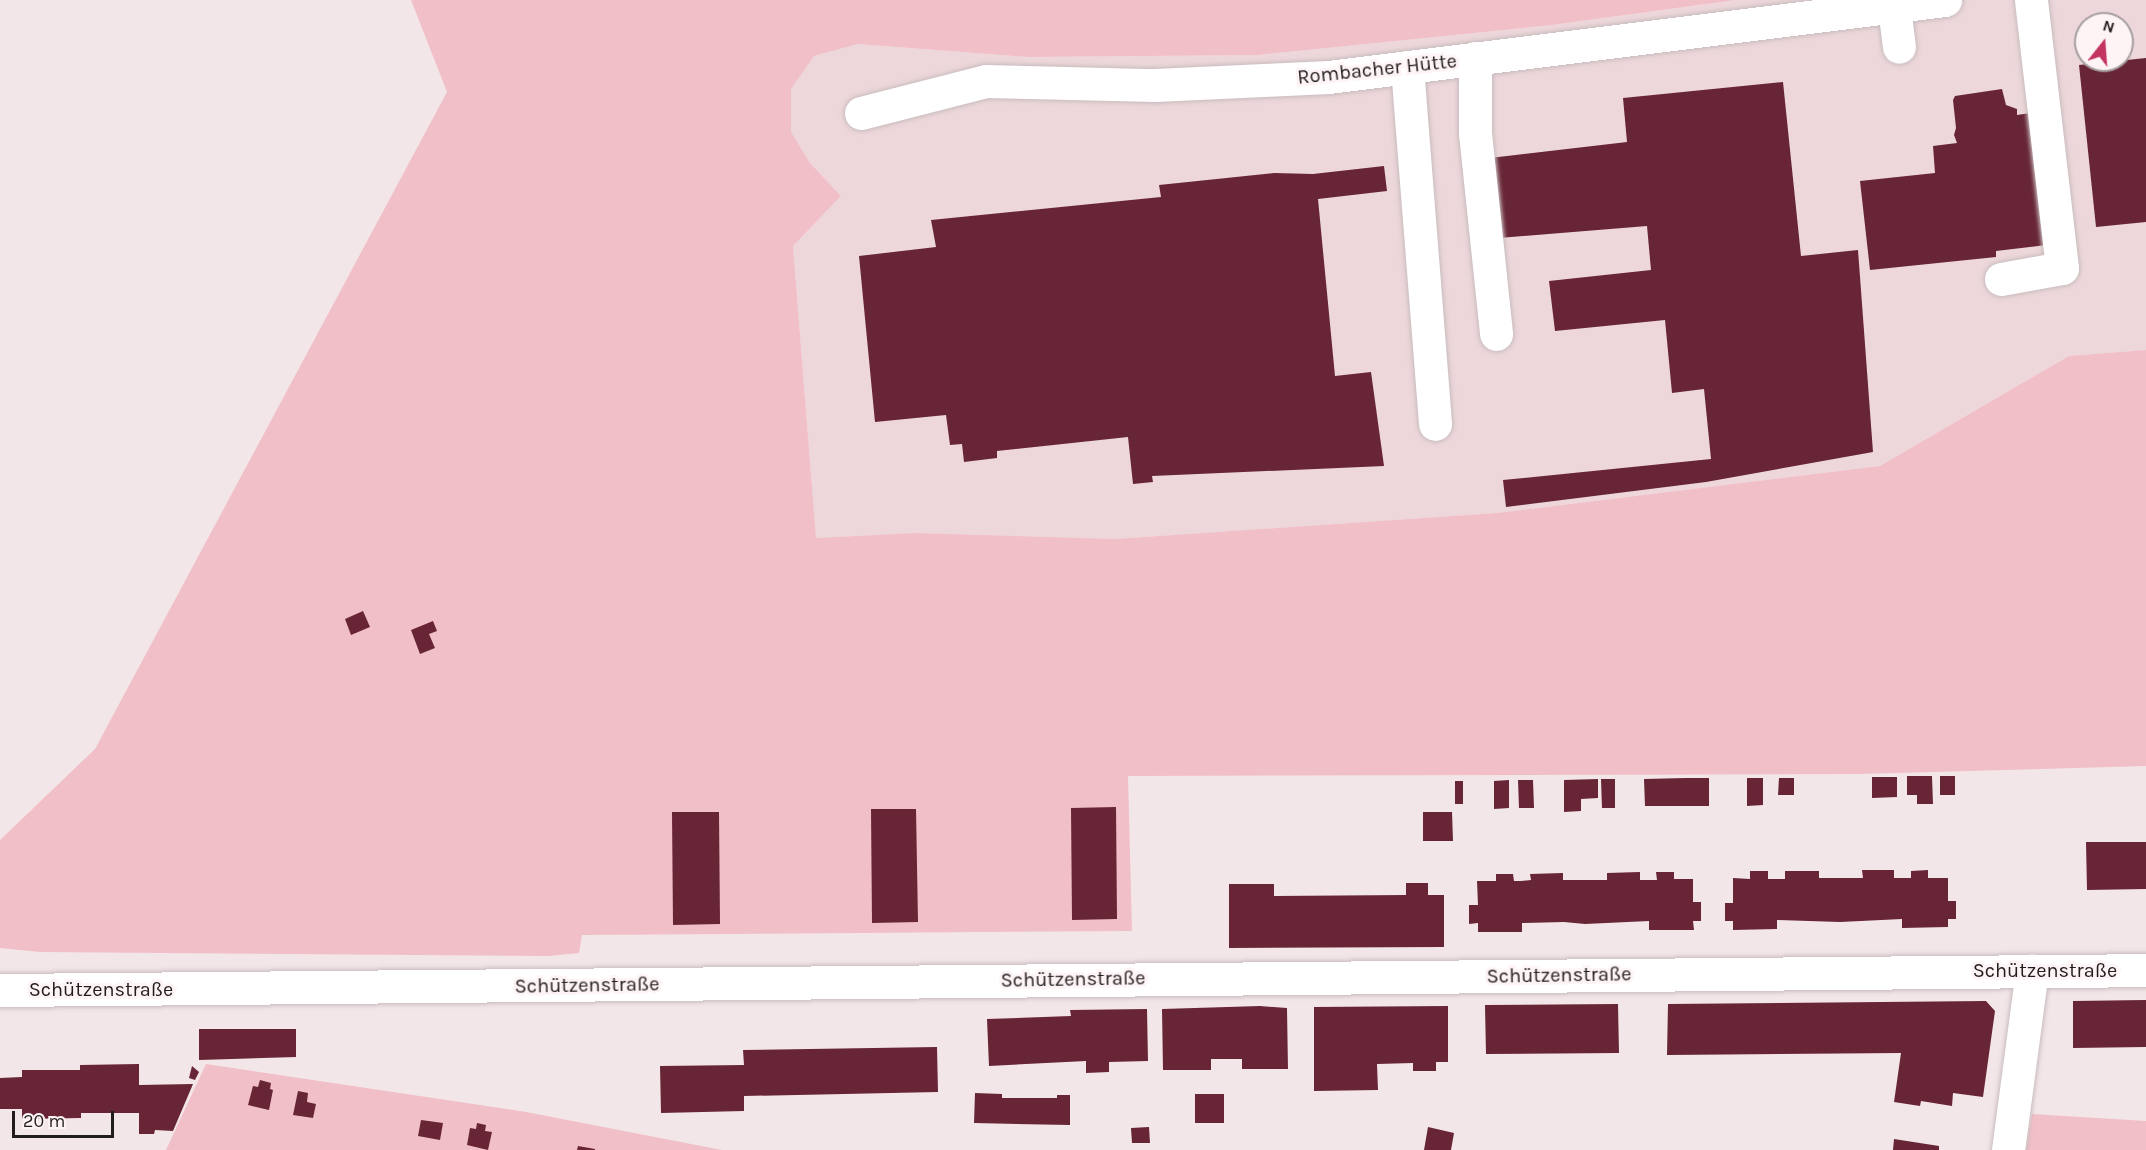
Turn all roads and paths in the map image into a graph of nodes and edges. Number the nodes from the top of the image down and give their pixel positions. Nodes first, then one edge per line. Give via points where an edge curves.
1 (1945, 0) edge
2 (2031, 0) edge
3 (1894, 7) junction
4 (1899, 47) dead end
5 (1474, 58) junction
6 (1407, 67) junction
7 (861, 113) dead end
8 (2001, 279) dead end
9 (1496, 334) dead end
10 (1435, 424) dead end
11 (2146, 970) edge
12 (2032, 971) junction
13 (0, 990) edge
14 (2008, 1150) edge

1 - 3 street, Rombacher Hütte
2 - 8 street via 2062,268
3 - 4 street
3 - 5 street, Rombacher Hütte
5 - 6 street, Rombacher Hütte
5 - 9 street via 1475,133
6 - 7 street, Rombacher Hütte via 1329,77 1155,85 986,81
6 - 10 street
11 - 12 street, Schützenstraße
12 - 13 street, Schützenstraße
12 - 14 street

